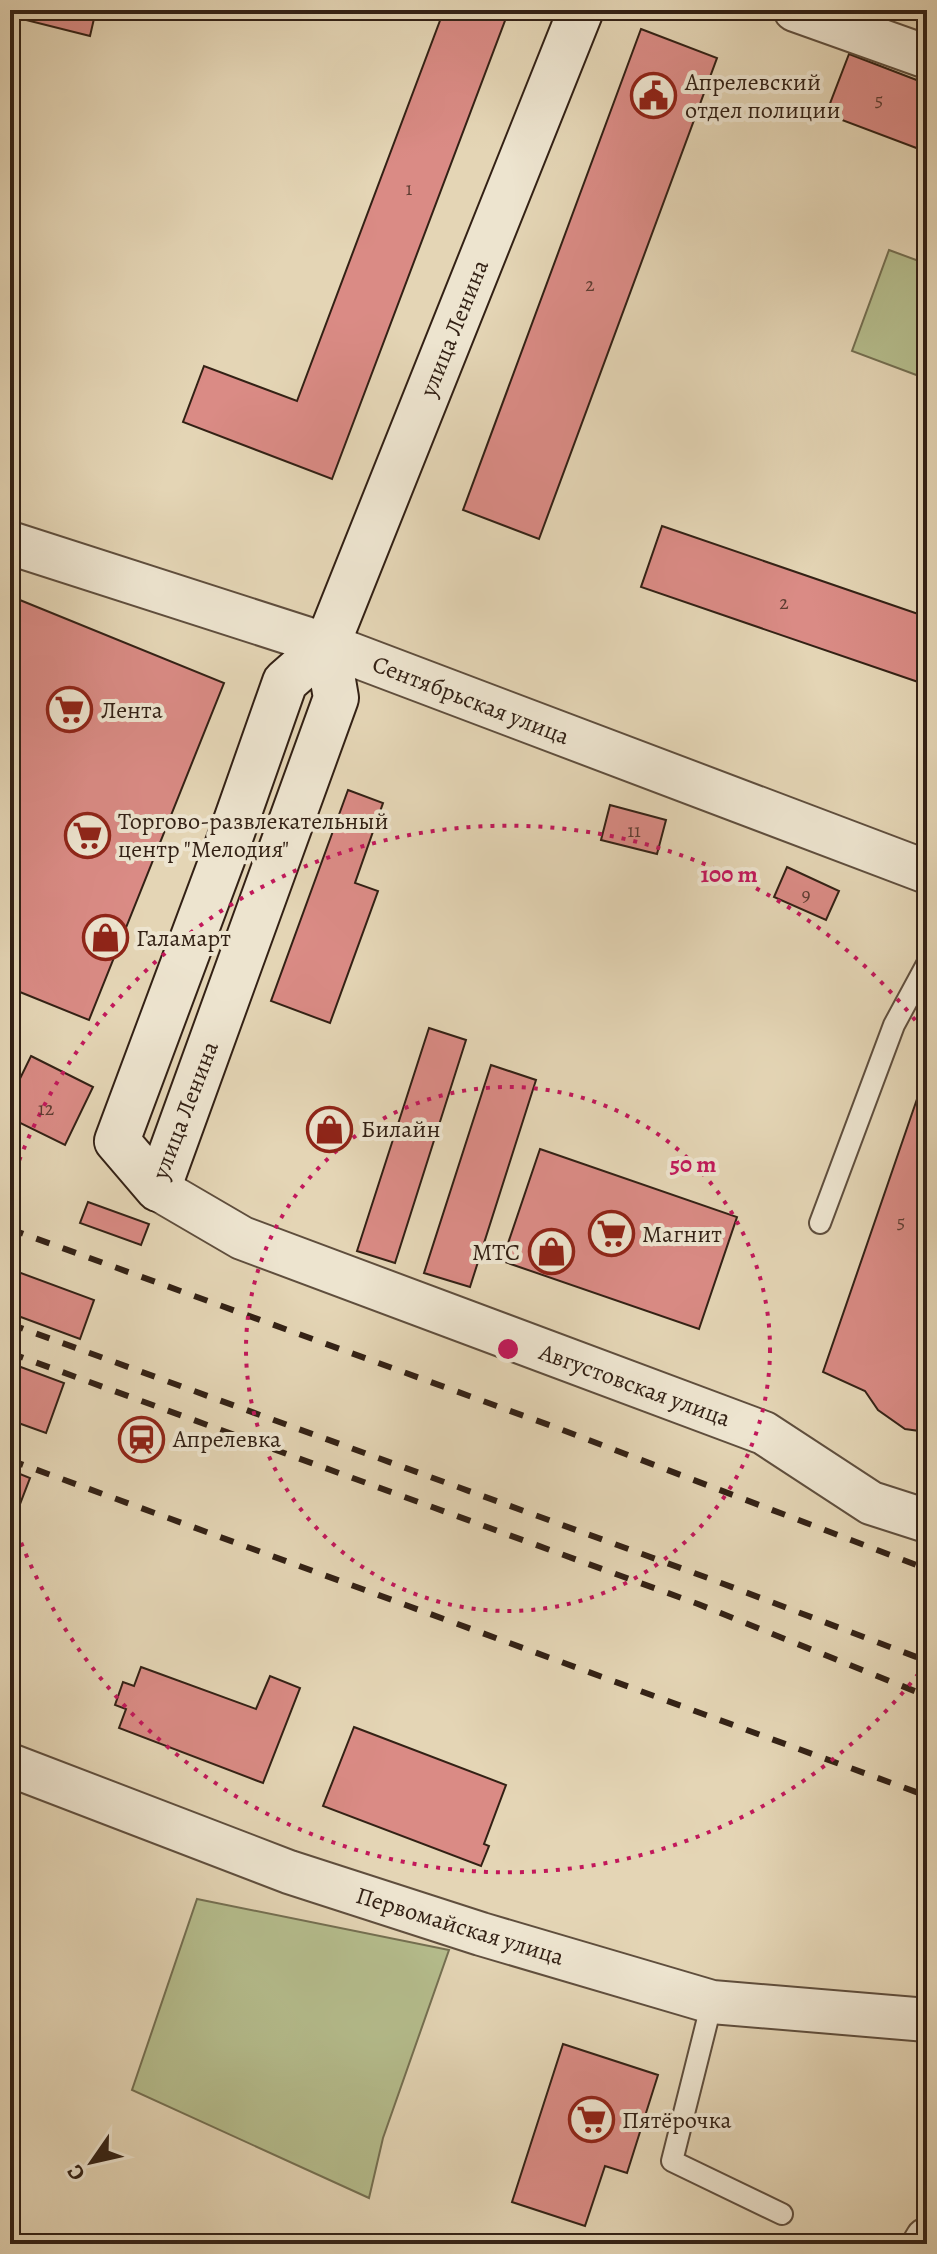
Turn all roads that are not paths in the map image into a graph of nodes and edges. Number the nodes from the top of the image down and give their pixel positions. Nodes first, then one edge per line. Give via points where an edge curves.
1 (581, 10) edge
2 (795, 10) edge
3 (927, 57) edge
4 (10, 543) edge
5 (327, 645) junction
6 (927, 872) edge
7 (927, 964) edge
8 (158, 1189) joint
9 (820, 1223) dead end
10 (927, 1521) edge
11 (10, 1765) edge
12 (712, 2002) junction
13 (927, 2020) edge
14 (782, 2214) dead end

1 - 5 street, улица Ленина
2 - 3 street
4 - 5 street, Сентябрьская улица
5 - 6 street, Сентябрьская улица
5 - 8 street, улица Ленина via 336,698
7 - 9 lane via 894,1025
8 - 10 street, Августовская улица via 242,1238 764,1433 871,1503
11 - 12 street, Первомайская улица via 477,1946
12 - 13 street, Первомайская улица
12 - 14 lane via 672,2161

